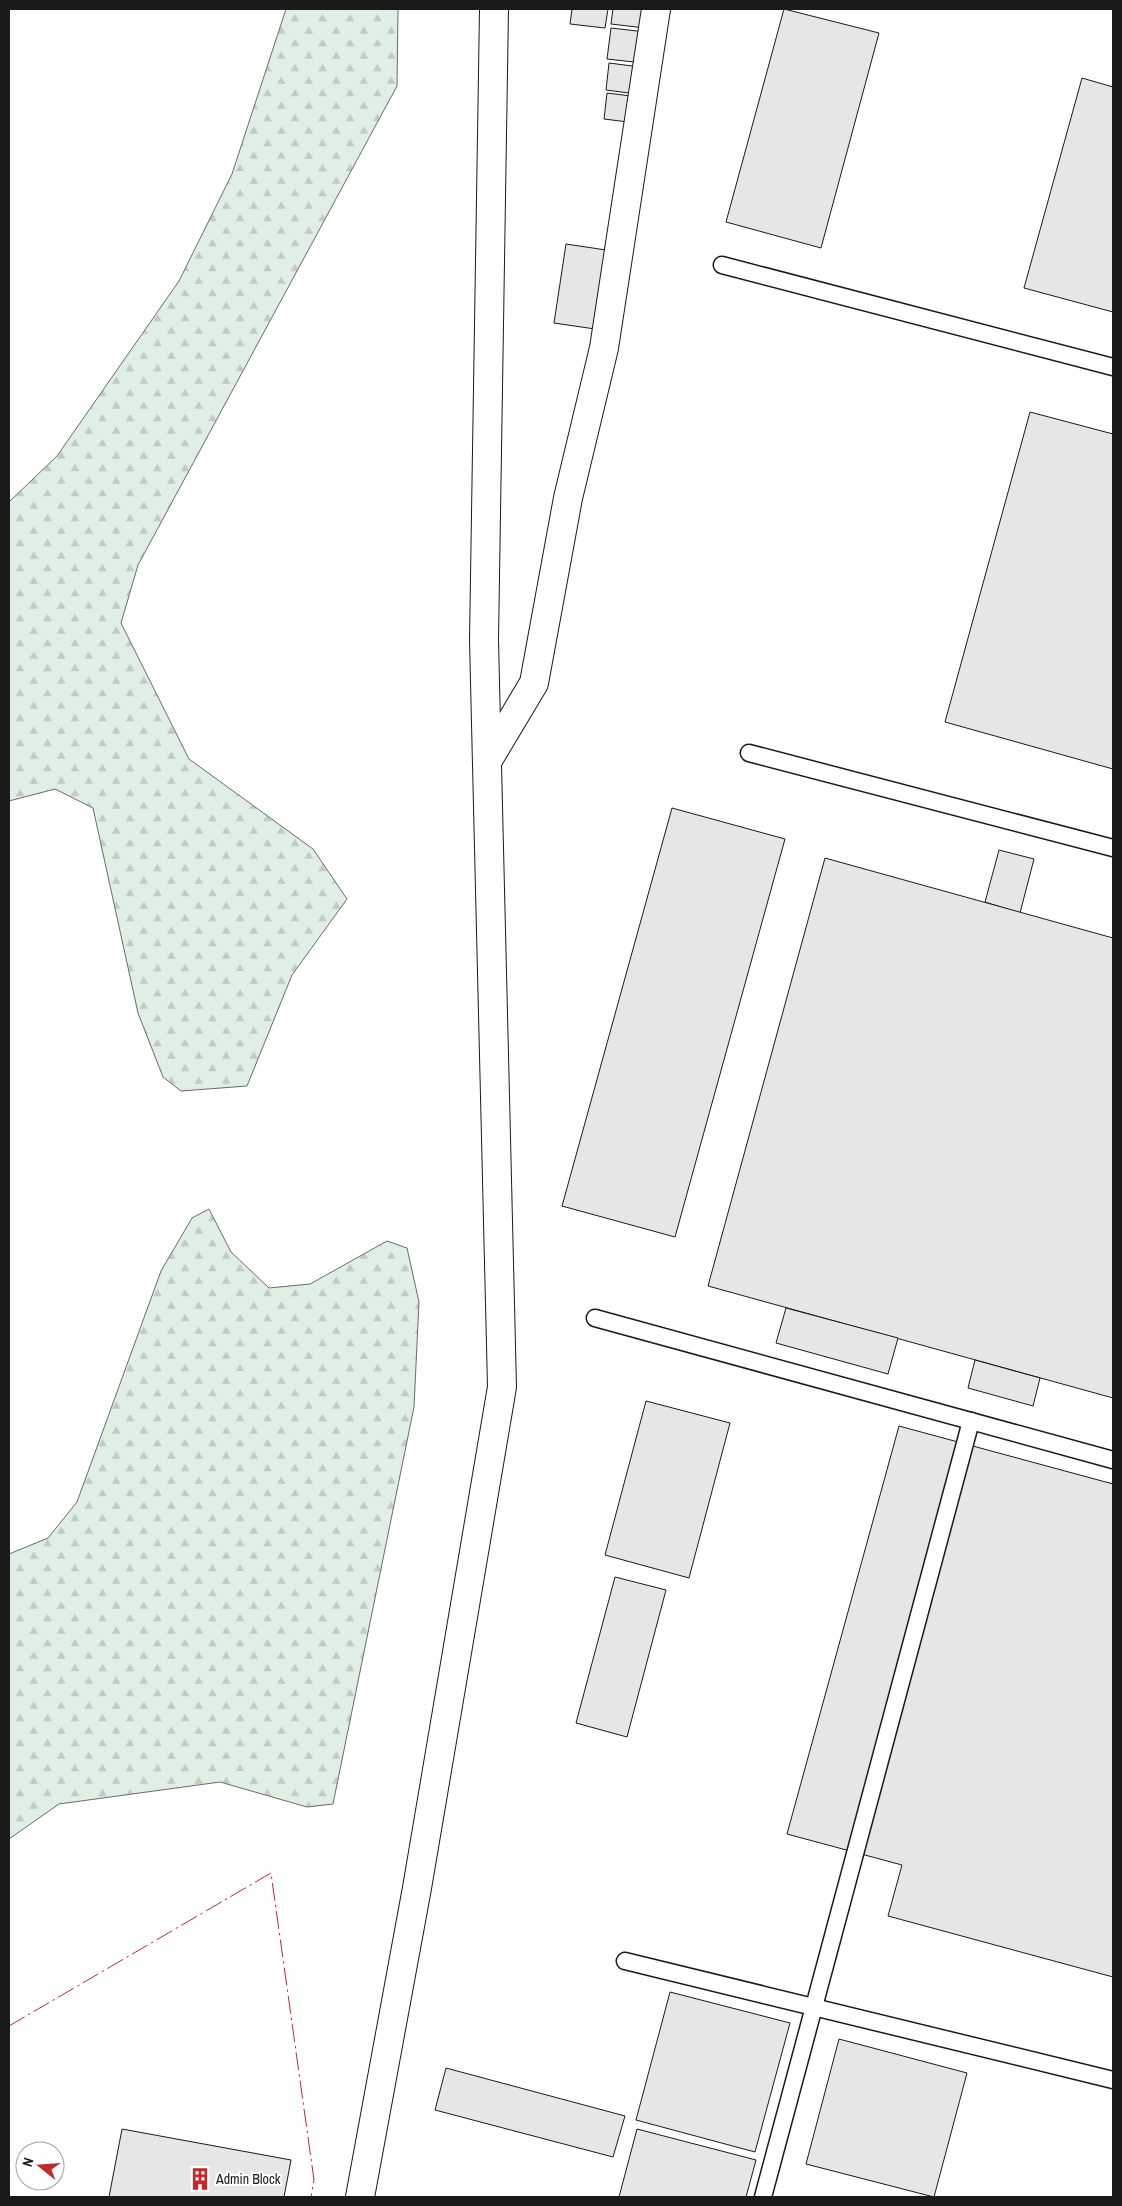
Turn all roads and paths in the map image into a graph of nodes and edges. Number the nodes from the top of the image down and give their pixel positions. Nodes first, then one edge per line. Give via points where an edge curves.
1 (494, 9) edge
2 (656, 9) edge
3 (722, 265) dead end
4 (1113, 367) edge
5 (748, 753) dead end
6 (488, 760) junction
7 (1113, 848) edge
8 (595, 1318) dead end
9 (970, 1421) junction
10 (1113, 1460) edge
11 (625, 1961) dead end
12 (813, 2006) junction
13 (1113, 2080) edge
14 (360, 2197) edge
15 (763, 2197) edge

1 - 6 street via 484,640
2 - 6 street via 604,348 568,498 534,683
3 - 4 lane
5 - 7 lane
6 - 14 street via 502,1387 419,1879
8 - 9 lane
9 - 10 lane
9 - 12 lane
11 - 12 lane
12 - 13 lane
12 - 15 lane

